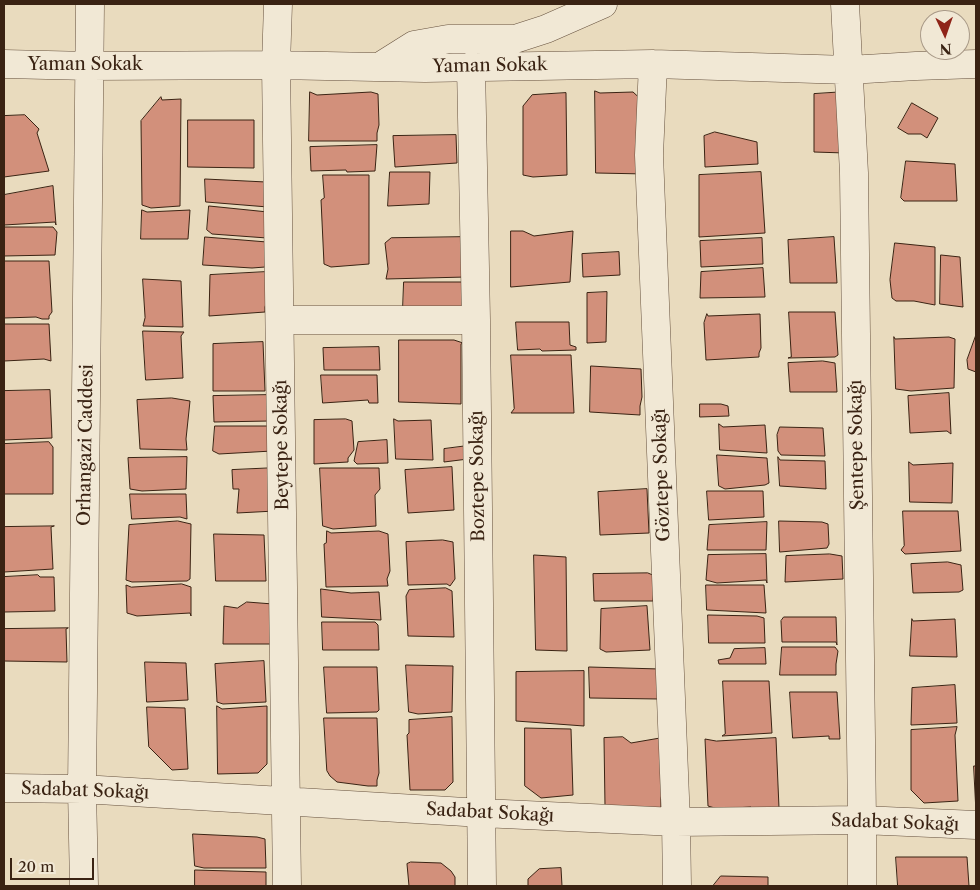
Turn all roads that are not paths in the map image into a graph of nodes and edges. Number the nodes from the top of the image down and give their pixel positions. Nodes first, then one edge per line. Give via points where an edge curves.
1 (90, 4) edge
2 (278, 4) edge
3 (603, 4) edge
4 (845, 4) edge
5 (4, 64) edge
6 (653, 64) junction
7 (976, 64) edge
8 (276, 65) junction
9 (90, 66) junction
10 (471, 66) junction
11 (379, 67) junction
12 (849, 70) junction
13 (280, 320) junction
14 (476, 320) junction
15 (4, 788) edge
16 (82, 789) junction
17 (286, 801) junction
18 (482, 813) junction
19 (862, 820) junction
20 (676, 822) junction
21 (976, 825) edge
22 (84, 886) edge
23 (288, 886) edge
24 (482, 886) edge
25 (677, 886) edge
26 (862, 886) edge

1 - 9 street, Orhangazi Caddesi
2 - 8 street, Beytepe Sokağı
3 - 11 street via 515,39 448,39 414,45
4 - 12 street, Şentepe Sokağı
5 - 9 street, Yaman Sokak
6 - 10 street, Yaman Sokak
6 - 12 street, Yaman Sokak
6 - 20 street, Göztepe Sokağı via 649,155
7 - 12 street, Yaman Sokak
8 - 9 street, Yaman Sokak
8 - 11 street, Yaman Sokak
8 - 13 street, Beytepe Sokağı
9 - 16 street, Orhangazi Caddesi
10 - 11 street, Yaman Sokak
10 - 14 street, Boztepe Sokağı
12 - 19 street, Şentepe Sokağı via 854,173
13 - 14 street
13 - 17 street, Beytepe Sokağı
14 - 18 street, Boztepe Sokağı
15 - 16 street, Sadabat Sokağı
16 - 17 street, Sadabat Sokağı
16 - 22 street, Orhangazi Caddesi
17 - 18 street, Sadabat Sokağı
17 - 23 street, Beytepe Sokağı
18 - 20 street, Sadabat Sokağı
18 - 24 street, Boztepe Sokağı
19 - 20 street, Sadabat Sokağı
19 - 21 street, Sadabat Sokağı
19 - 26 street, Şentepe Sokağı
20 - 25 street, Göztepe Sokağı

